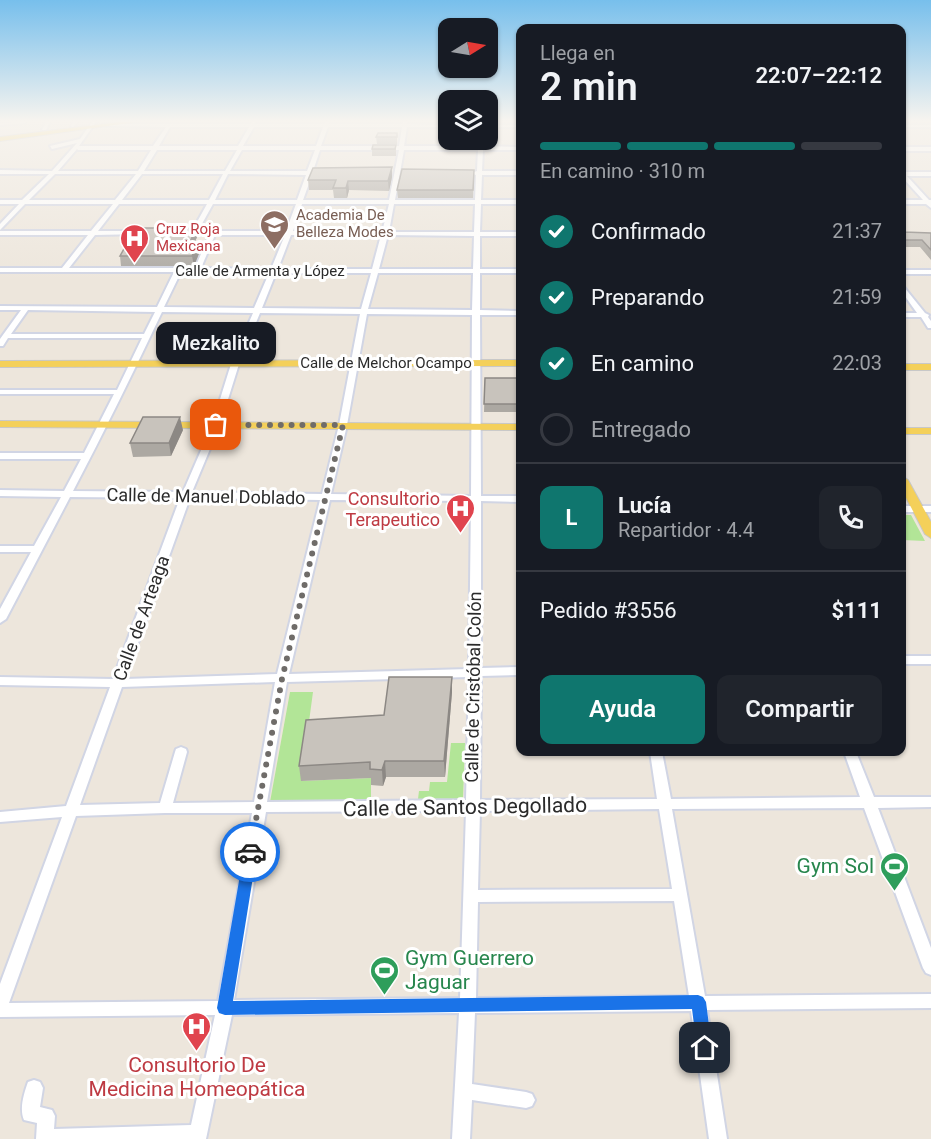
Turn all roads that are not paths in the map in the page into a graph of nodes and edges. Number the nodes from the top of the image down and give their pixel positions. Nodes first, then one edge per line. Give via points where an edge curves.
1 (51, 175) edge
2 (138, 175) edge
3 (227, 175) edge
4 (310, 175) edge
5 (397, 175) edge
6 (480, 175) edge
7 (906, 178) edge
8 (0, 202) edge
9 (22, 202) junction
10 (116, 202) junction
11 (210, 202) junction
12 (299, 202) junction
13 (391, 202) junction
14 (477, 202) junction
15 (516, 202) edge
16 (906, 202) edge
17 (930, 203) edge
18 (0, 228) edge
19 (0, 233) edge
20 (92, 233) junction
21 (149, 233) edge
22 (172, 233) edge
23 (194, 233) junction
24 (213, 233) junction
25 (289, 233) junction
26 (385, 234) junction
27 (478, 234) junction
28 (516, 234) edge
29 (0, 270) edge
30 (64, 270) junction
31 (478, 270) junction
32 (178, 271) junction
33 (197, 271) junction
34 (274, 271) junction
35 (375, 271) junction
36 (516, 271) edge
37 (906, 272) edge
38 (931, 272) edge
39 (906, 292) edge
40 (0, 308) edge
41 (26, 308) junction
42 (157, 310) junction
43 (256, 311) junction
44 (364, 312) junction
45 (475, 313) junction
46 (516, 313) edge
47 (906, 315) edge
48 (927, 315) edge
49 (931, 326) edge
50 (6, 336) junction
51 (148, 336) junction
52 (0, 344) edge
53 (355, 362) junction
54 (475, 363) junction
55 (516, 363) edge
56 (0, 364) edge
57 (135, 364) junction
58 (235, 364) junction
59 (906, 367) edge
60 (931, 367) edge
61 (0, 392) edge
62 (120, 392) junction
63 (0, 424) edge
64 (104, 424) junction
65 (216, 425) junction
66 (343, 425) junction
67 (476, 426) junction
68 (516, 426) edge
69 (906, 431) edge
70 (931, 431) edge
71 (0, 456) edge
72 (88, 456) junction
73 (906, 485) edge
74 (0, 493) edge
75 (67, 494) junction
76 (186, 496) junction
77 (325, 498) junction
78 (475, 498) junction
79 (516, 499) edge
80 (906, 509) edge
81 (924, 509) edge
82 (931, 534) edge
83 (0, 549) edge
84 (37, 549) junction
85 (2, 612) edge
86 (906, 660) edge
87 (931, 660) edge
88 (516, 671) edge
89 (474, 672) junction
90 (282, 679) junction
91 (0, 681) edge
92 (117, 683) junction
93 (181, 752) dead end
94 (657, 756) edge
95 (851, 756) edge
96 (867, 802) junction
97 (931, 802) edge
98 (665, 805) junction
99 (472, 807) junction
100 (165, 808) junction
101 (257, 809) junction
102 (70, 811) junction
103 (0, 817) edge
104 (679, 895) junction
105 (471, 896) junction
106 (931, 968) edge
107 (931, 1001) edge
108 (698, 1002) junction
109 (467, 1005) junction
110 (0, 1008) edge
111 (225, 1008) junction
112 (34, 1088) dead end
113 (464, 1091) junction
114 (526, 1100) dead end
115 (197, 1137) edge
116 (461, 1139) edge
117 (718, 1139) edge

1 - 9 street
2 - 10 street
3 - 11 street
4 - 12 street, Calle de Arteaga
5 - 13 street
6 - 14 street, Calle de Cristóbal Colón
7 - 17 street
8 - 9 street
9 - 10 street
9 - 18 street
10 - 11 street
10 - 20 street
11 - 12 street
11 - 23 street
12 - 13 street
12 - 25 street, Calle de Arteaga
13 - 14 street
13 - 26 street
14 - 15 street
14 - 27 street, Calle de Cristóbal Colón
16 - 17 street
19 - 20 street
20 - 21 street
20 - 30 street
22 - 23 street
23 - 24 street
24 - 25 street
24 - 33 street
25 - 26 street
25 - 34 street, Calle de Arteaga
26 - 27 street
26 - 35 street
27 - 28 street
27 - 31 street, Calle de Cristóbal Colón
29 - 30 street, Calle de Armenta y López
30 - 32 street, Calle de Armenta y López
31 - 35 street, Calle de Armenta y López
31 - 36 street, Calle de Armenta y López
31 - 45 street, Calle de Cristóbal Colón
32 - 33 street, Calle de Armenta y López
32 - 42 street
33 - 34 street, Calle de Armenta y López
34 - 35 street, Calle de Armenta y López
34 - 43 street, Calle de Arteaga
35 - 44 street
37 - 38 street
39 - 48 street
40 - 41 street
41 - 42 street
41 - 50 street
42 - 43 street
42 - 51 street
43 - 44 street
43 - 58 street, Calle de Arteaga
44 - 45 street
44 - 53 street
45 - 46 street
45 - 54 street, Calle de Cristóbal Colón
47 - 48 street
48 - 49 street
50 - 51 street
50 - 52 street
51 - 57 street
53 - 54 main road, Calle de Melchor Ocampo
53 - 58 main road, Calle de Melchor Ocampo
53 - 66 street
54 - 55 main road, Calle de Melchor Ocampo
54 - 67 street, Calle de Cristóbal Colón
56 - 57 main road, Calle de Melchor Ocampo
57 - 58 main road, Calle de Melchor Ocampo
57 - 62 street
58 - 65 street, Calle de Arteaga
59 - 60 main road
61 - 62 street
62 - 64 street
63 - 64 main road
64 - 65 main road
64 - 72 street
65 - 66 main road
65 - 76 street, Calle de Arteaga
66 - 67 main road
66 - 77 street
67 - 68 main road
67 - 78 street, Calle de Cristóbal Colón
69 - 70 main road
71 - 72 street
72 - 75 street
73 - 81 main road
74 - 75 street, Calle de Manuel Doblado
75 - 76 street, Calle de Manuel Doblado
75 - 84 street
76 - 77 street, Calle de Manuel Doblado
76 - 92 street, Calle de Arteaga
77 - 78 street, Calle de Manuel Doblado
77 - 90 street
78 - 79 street, Calle de Manuel Doblado
78 - 89 street, Calle de Cristóbal Colón
80 - 81 street
81 - 82 main road
83 - 84 street
84 - 85 street
86 - 87 street
88 - 89 street
89 - 90 street
89 - 99 street, Calle de Cristóbal Colón
90 - 92 street
90 - 101 street
91 - 92 street
92 - 102 street, Calle de Arteaga
93 - 100 street
94 - 98 street
95 - 96 street
96 - 97 street, Calle de Santos Degollado
96 - 98 street, Calle de Santos Degollado
96 - 106 street
98 - 99 street, Calle de Santos Degollado
98 - 104 street
99 - 101 street, Calle de Santos Degollado
99 - 105 street, Calle de Cristóbal Colón
100 - 101 street, Calle de Santos Degollado
100 - 102 street, Calle de Santos Degollado
101 - 111 street
102 - 103 street, Calle de Santos Degollado
102 - 110 street, Calle de Arteaga
104 - 105 street
104 - 108 street
105 - 109 street, Calle de Cristóbal Colón
107 - 108 street
108 - 109 street
108 - 117 street
109 - 111 street
109 - 113 street, Calle de Cristóbal Colón
110 - 111 street
111 - 115 street
112 - 115 street via 30,1114 46,1116 44,1138
113 - 114 street
113 - 116 street, Calle de Cristóbal Colón

